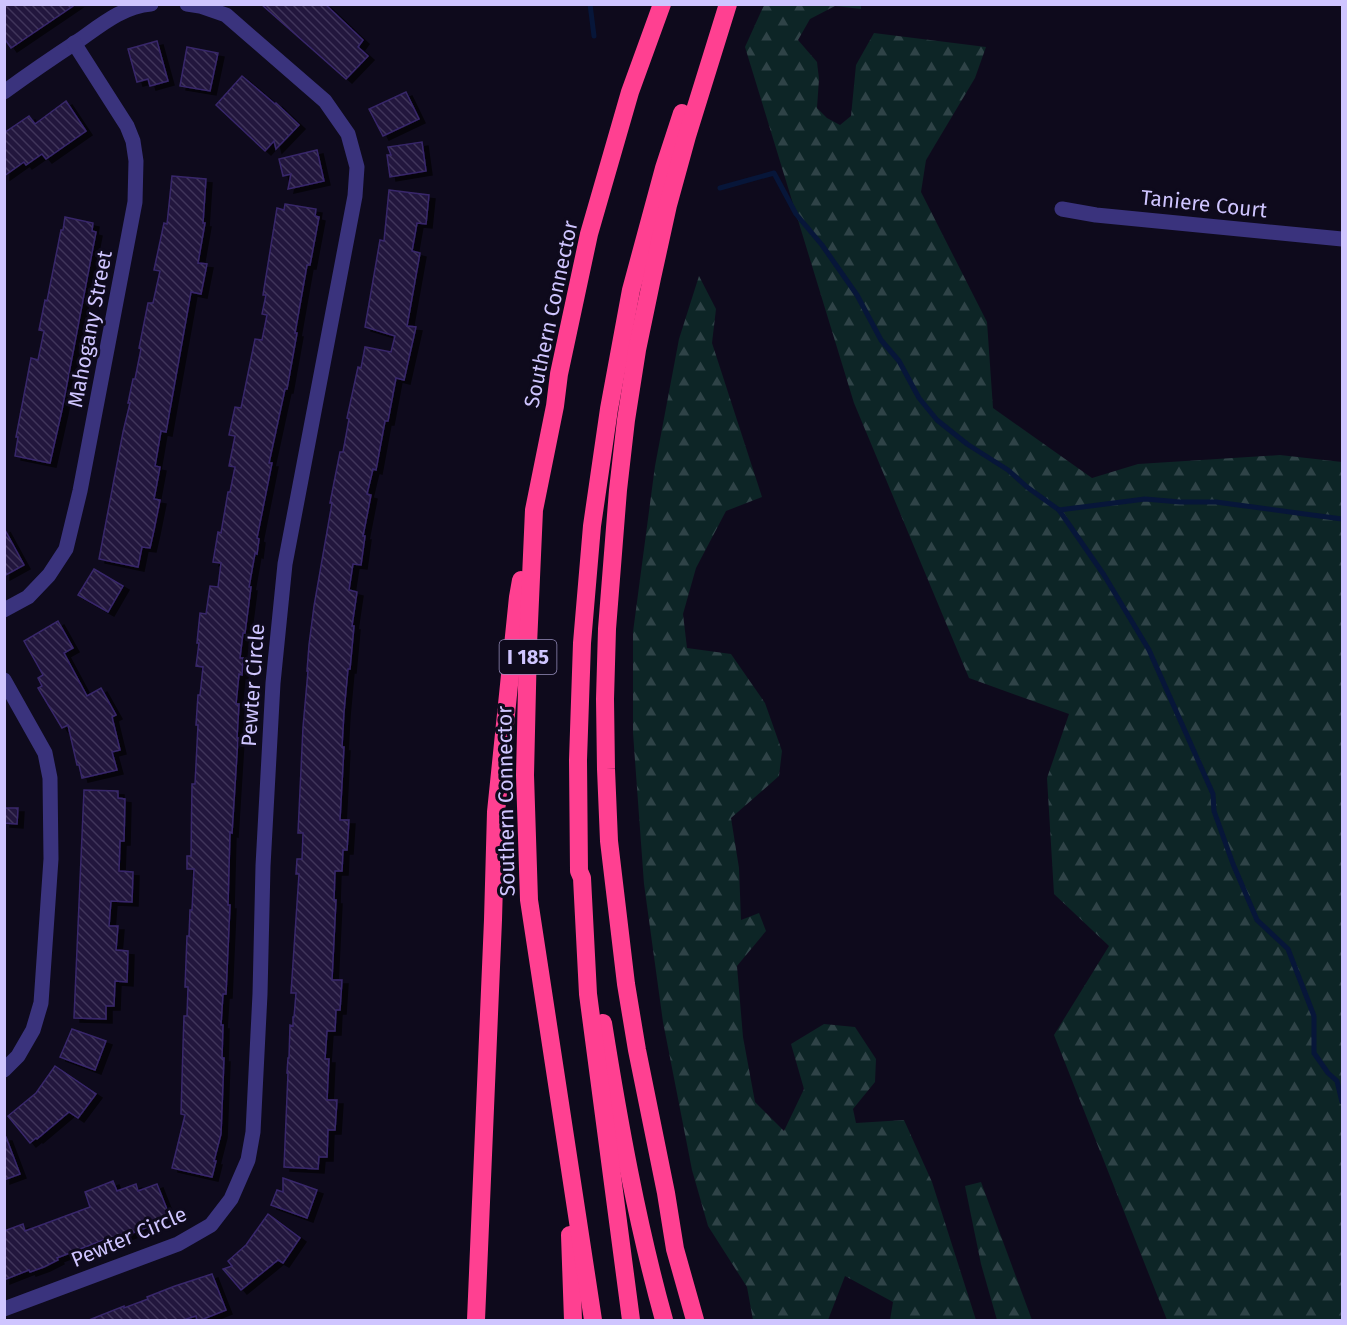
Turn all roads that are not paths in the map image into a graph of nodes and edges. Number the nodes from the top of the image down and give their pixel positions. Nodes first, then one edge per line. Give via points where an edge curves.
1 (151, 4) edge
2 (187, 4) edge
3 (662, 4) edge
4 (720, 4) edge
5 (728, 4) edge
6 (74, 43) junction
7 (4, 92) edge
8 (1062, 209) dead end
9 (1342, 239) edge
10 (534, 510) junction
11 (4, 610) edge
12 (4, 680) edge
13 (583, 901) junction
14 (4, 1070) edge
15 (569, 1165) junction
16 (666, 1193) junction
17 (4, 1309) edge
18 (476, 1320) edge
19 (573, 1320) edge
20 (593, 1320) edge
21 (631, 1320) edge
22 (664, 1320) edge
23 (695, 1320) edge
24 (707, 1320) edge

1 - 6 street via 119,14
2 - 17 street, Pewter Circle via 226,15 325,100 348,134 357,167 355,196 285,564 273,683 253,1132 248,1160 231,1199 211,1225 178,1244
3 - 10 highway, Southern Connector / I 185 via 630,92 590,234
4 - 13 highway, I 185 via 664,168 631,290 609,409 592,526 582,642 578,760
5 - 16 highway via 668,206 639,340 618,490 607,629 609,841 633,1028
6 - 7 street
6 - 11 street, Mahogany Street via 133,141 135,202 66,549 50,575 28,597
8 - 9 street, Taniere Court
10 - 15 highway, Southern Connector / I 185 via 525,774 529,900
10 - 18 highway via 518,597 496,812
12 - 14 street via 45,753 50,778 51,859 41,1003 33,1030 18,1056
13 - 21 highway, I 185 via 588,994
13 - 22 highway via 628,1163
15 - 19 highway
15 - 20 highway, Southern Connector / I 185
16 - 23 highway via 675,1249
16 - 24 highway

